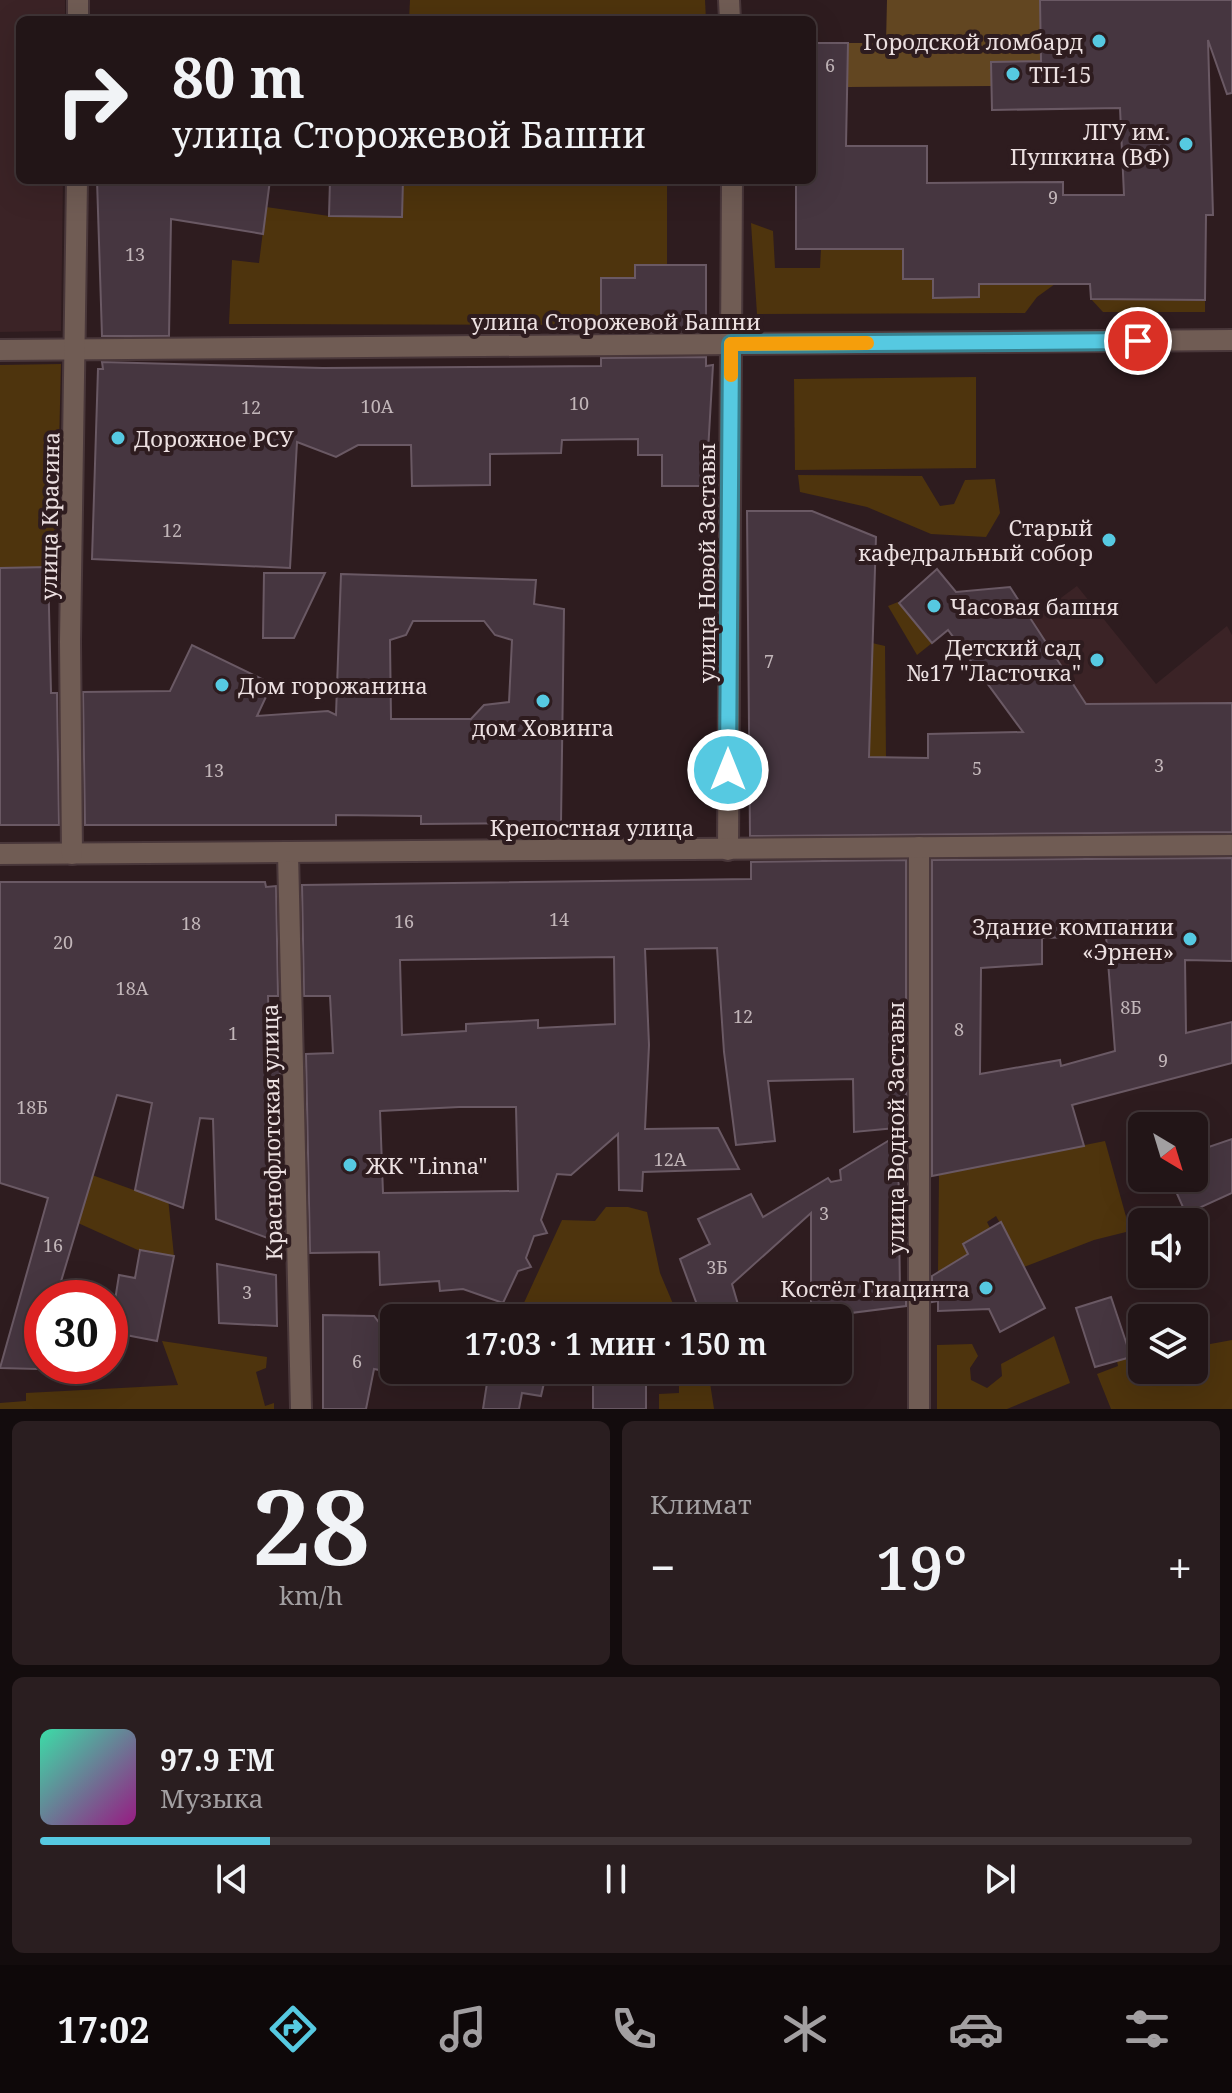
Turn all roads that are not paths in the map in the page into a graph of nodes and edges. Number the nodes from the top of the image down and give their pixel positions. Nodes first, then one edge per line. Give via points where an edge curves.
1 (77, 184) edge
2 (732, 184) edge
3 (1232, 340) edge
4 (731, 344) junction
5 (0, 350) edge
6 (76, 350) junction
7 (728, 840) junction
8 (1232, 845) edge
9 (919, 847) junction
10 (288, 853) junction
11 (0, 854) edge
12 (72, 854) junction
13 (301, 1409) edge
14 (919, 1409) edge

1 - 6 street, улица Красина
2 - 4 street, улица Новой Заставы
3 - 4 street, улица Сторожевой Башни
4 - 6 street, улица Сторожевой Башни
4 - 7 street, улица Новой Заставы
5 - 6 street, улица Сторожевой Башни
6 - 12 street, улица Красина
7 - 9 street, Крепостная улица
7 - 10 street, Крепостная улица
8 - 9 street, Крепостная улица
9 - 14 street, улица Водной Заставы
10 - 12 street, Крепостная улица
10 - 13 street, Краснофлотская улица
11 - 12 street, Крепостная улица

